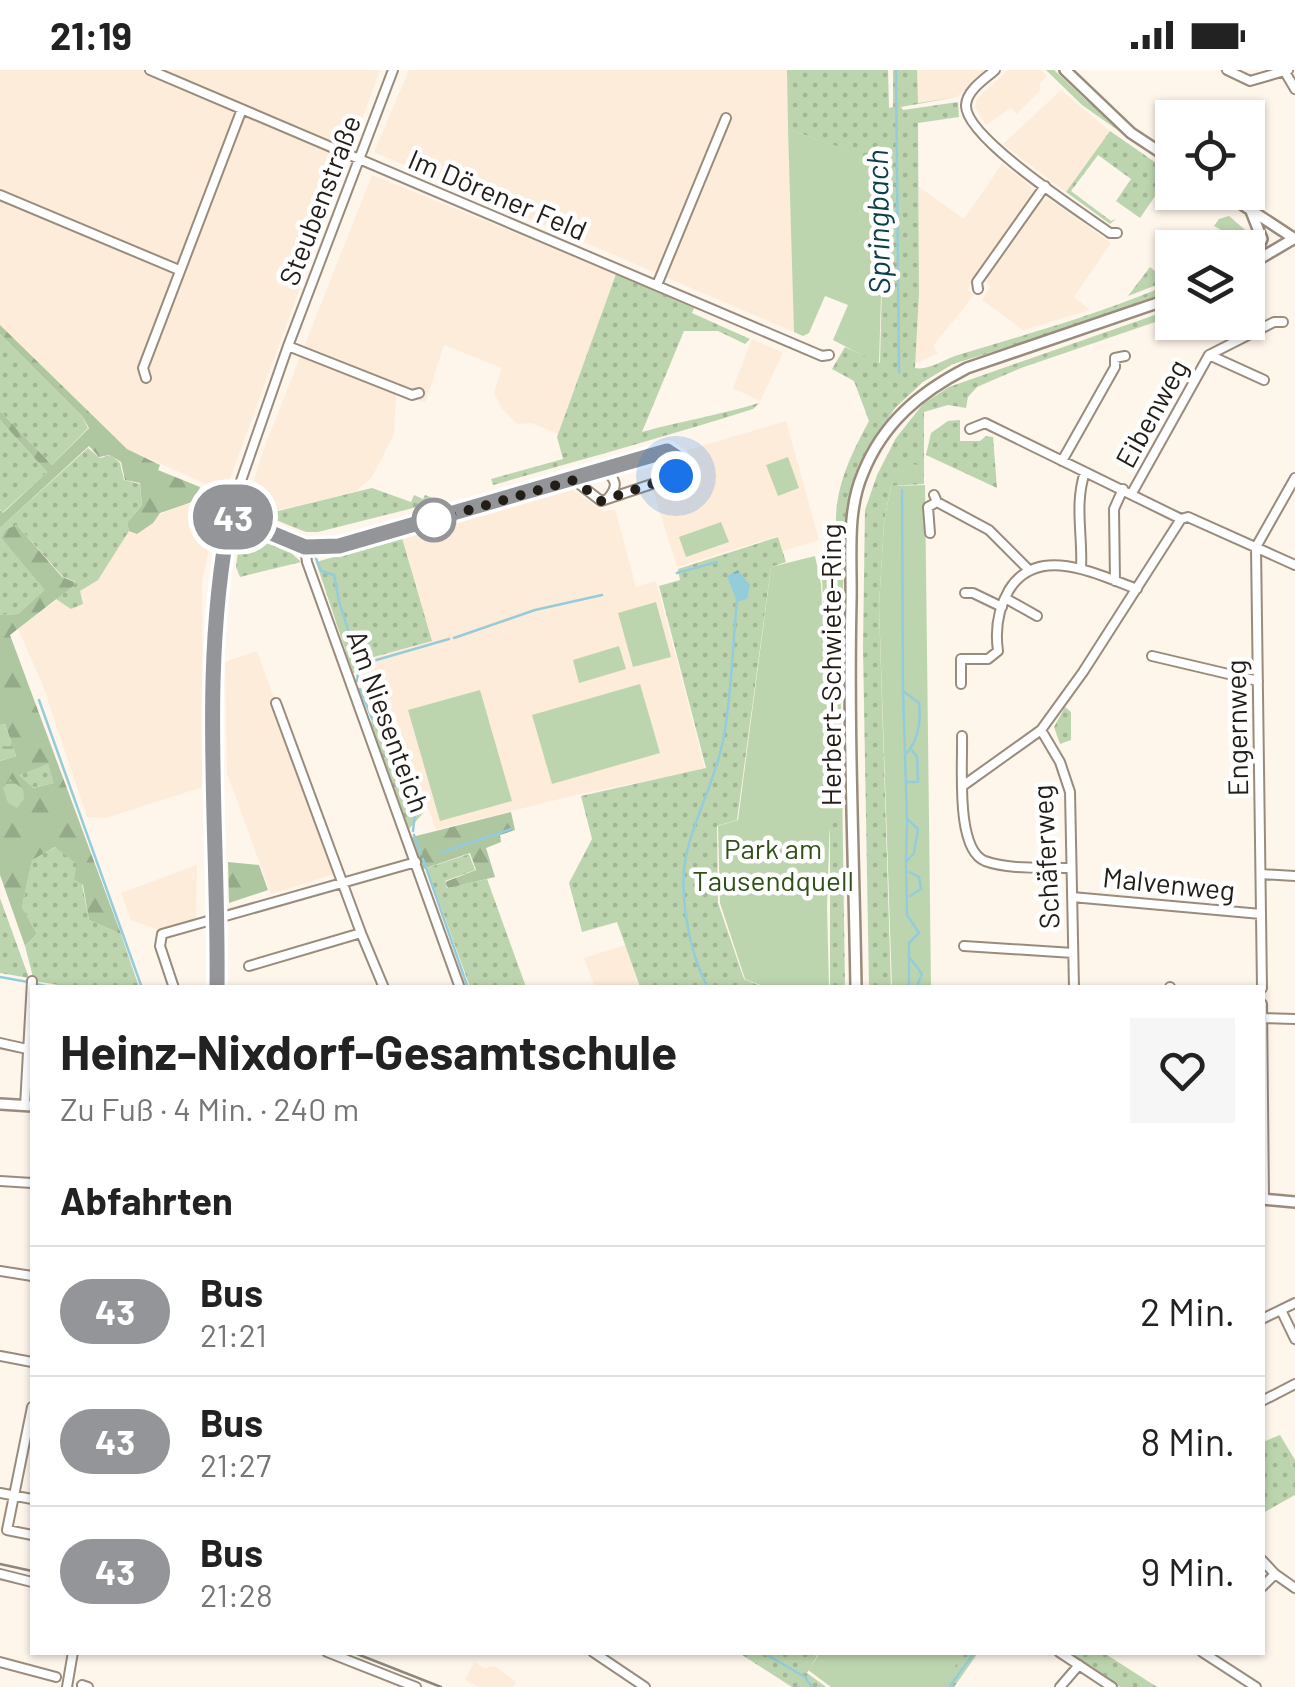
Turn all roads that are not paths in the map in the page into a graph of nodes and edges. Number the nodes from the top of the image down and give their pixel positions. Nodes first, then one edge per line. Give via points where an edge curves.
1 (150, 70) edge
2 (393, 70) edge
3 (995, 70) edge
4 (1065, 70) edge
5 (1227, 70) edge
6 (1287, 71) edge
7 (1295, 90) edge
8 (242, 109) junction
9 (726, 118) dead end
10 (1155, 149) edge
11 (359, 159) junction
12 (1044, 186) junction
13 (0, 195) edge
14 (1252, 210) edge
15 (1117, 232) dead end
16 (1295, 238) edge
17 (1265, 255) edge
18 (179, 270) junction
19 (657, 285) junction
20 (978, 289) dead end
21 (1155, 304) edge
22 (1283, 322) dead end
23 (288, 346) junction
24 (1209, 354) junction
25 (829, 355) dead end
26 (1125, 356) dead end
27 (146, 378) dead end
28 (1264, 380) dead end
29 (419, 394) dead end
30 (970, 429) dead end
31 (1062, 460) junction
32 (605, 470) junction
33 (1085, 472) junction
34 (1295, 478) edge
35 (574, 480) junction
36 (1128, 491) junction
37 (606, 500) junction
38 (230, 516) junction
39 (1182, 519) junction
40 (930, 532) dead end
41 (305, 547) junction
42 (1256, 547) junction
43 (1295, 565) edge
44 (1080, 569) junction
45 (1029, 570) junction
46 (1116, 581) junction
47 (1137, 589) junction
48 (965, 594) dead end
49 (1004, 602) junction
50 (1037, 616) dead end
51 (1152, 656) dead end
52 (1258, 681) junction
53 (961, 684) dead end
54 (276, 703) dead end
55 (1041, 730) junction
56 (962, 736) dead end
57 (964, 784) junction
58 (416, 862) junction
59 (1070, 868) junction
60 (1261, 874) junction
61 (1295, 876) edge
62 (342, 884) junction
63 (1072, 896) junction
64 (1261, 914) junction
65 (216, 920) junction
66 (361, 933) junction
67 (964, 946) dead end
68 (1073, 953) junction
69 (249, 966) dead end
70 (173, 985) edge
71 (217, 985) edge
72 (383, 985) edge
73 (459, 985) edge
74 (856, 985) edge
75 (1074, 985) edge
76 (1262, 985) edge
77 (30, 1009) edge
78 (1265, 1018) edge
79 (1295, 1019) edge
80 (0, 1043) edge
81 (27, 1049) junction
82 (0, 1104) edge
83 (29, 1106) edge
84 (0, 1180) edge
85 (30, 1183) edge
86 (1265, 1199) edge
87 (1295, 1202) edge
88 (0, 1272) edge
89 (30, 1276) edge
90 (1295, 1303) edge
91 (1281, 1310) junction
92 (1265, 1318) edge
93 (1295, 1339) edge
94 (0, 1356) edge
95 (30, 1362) edge
96 (1295, 1384) edge
97 (1265, 1399) edge
98 (30, 1431) edge
99 (0, 1493) edge
100 (14, 1496) junction
101 (30, 1499) edge
102 (30, 1535) edge
103 (1265, 1564) edge
104 (0, 1574) edge
105 (1274, 1574) junction
106 (30, 1582) edge
107 (1265, 1584) edge
108 (1295, 1588) edge
109 (72, 1655) edge
110 (332, 1655) edge
111 (598, 1655) edge
112 (1063, 1655) edge
113 (1207, 1655) edge
114 (0, 1662) edge
115 (1078, 1665) junction
116 (56, 1677) dead end
117 (391, 1682) edge
118 (67, 1687) edge
119 (416, 1687) edge
120 (646, 1687) edge
121 (1060, 1687) edge
122 (1112, 1687) edge
123 (1256, 1687) edge

1 - 8 street, Im Dörener Feld
2 - 11 street, Steubenstraße
3 - 12 street via 970,94 968,116 980,134
4 - 10 main road
5 - 6 street via 1250,81
6 - 7 street
8 - 11 street, Im Dörener Feld
8 - 18 street
9 - 19 street
11 - 19 street, Im Dörener Feld
11 - 23 street, Steubenstraße
12 - 15 street
12 - 20 street
13 - 18 street
14 - 16 main road
16 - 17 main road
18 - 27 street via 143,368
19 - 25 street, Im Dörener Feld
21 - 74 main road, Herbert-Schwiete-Ring via 946,379 888,428 862,475 853,507 850,646
22 - 24 street, Eibenweg
23 - 29 street
23 - 38 street, Steubenstraße
24 - 28 street, Eibenweg
24 - 36 street, Eibenweg
26 - 31 street via 1116,358
30 - 31 street via 986,424
31 - 33 street
32 - 35 street
32 - 37 street via 616,486
32 - 37 street via 667,451 680,468 671,478
33 - 36 street
33 - 44 street
34 - 42 street
35 - 37 street
35 - 41 street via 339,546
36 - 39 street
36 - 46 street, Eibenweg via 1114,509
38 - 41 street
38 - 65 street, Steubenstraße via 212,662
39 - 42 street
39 - 47 street
40 - 45 street via 928,506 936,499 988,530
41 - 58 street, Am Niesenteich
42 - 43 street
42 - 52 street, Engernweg
44 - 45 street via 1052,564
44 - 46 street
45 - 49 street
46 - 47 street
47 - 55 street
48 - 49 street
49 - 50 street
49 - 53 street via 998,650 988,659 961,656
51 - 52 street
52 - 60 street, Engernweg
54 - 62 street
55 - 57 street
55 - 59 street, Schäferweg via 1070,792
56 - 57 street
57 - 59 street via 967,843 978,857
58 - 62 street
58 - 73 street, Am Niesenteich
59 - 63 street, Schäferweg
60 - 61 street
60 - 64 street, Engernweg
62 - 65 street
62 - 66 street
63 - 64 street, Malvenweg
63 - 68 street, Schäferweg
64 - 76 street, Engernweg
65 - 70 street via 162,934
65 - 71 street, Steubenstraße
66 - 69 street via 264,956
66 - 72 street
67 - 68 street
68 - 75 street, Schäferweg
77 - 81 street
78 - 79 street
80 - 81 street
81 - 83 street
82 - 83 main road
84 - 85 street
86 - 87 main road
88 - 89 street
90 - 91 street
91 - 92 street
91 - 93 street
94 - 95 street
96 - 97 street
98 - 100 street
99 - 100 street
100 - 101 street
100 - 102 street via 7,1530
103 - 105 street
104 - 106 street
105 - 107 street
105 - 108 street
109 - 118 street
110 - 117 street
111 - 120 street
112 - 115 street
113 - 123 street
114 - 116 street
115 - 121 street
115 - 122 street
117 - 119 street

